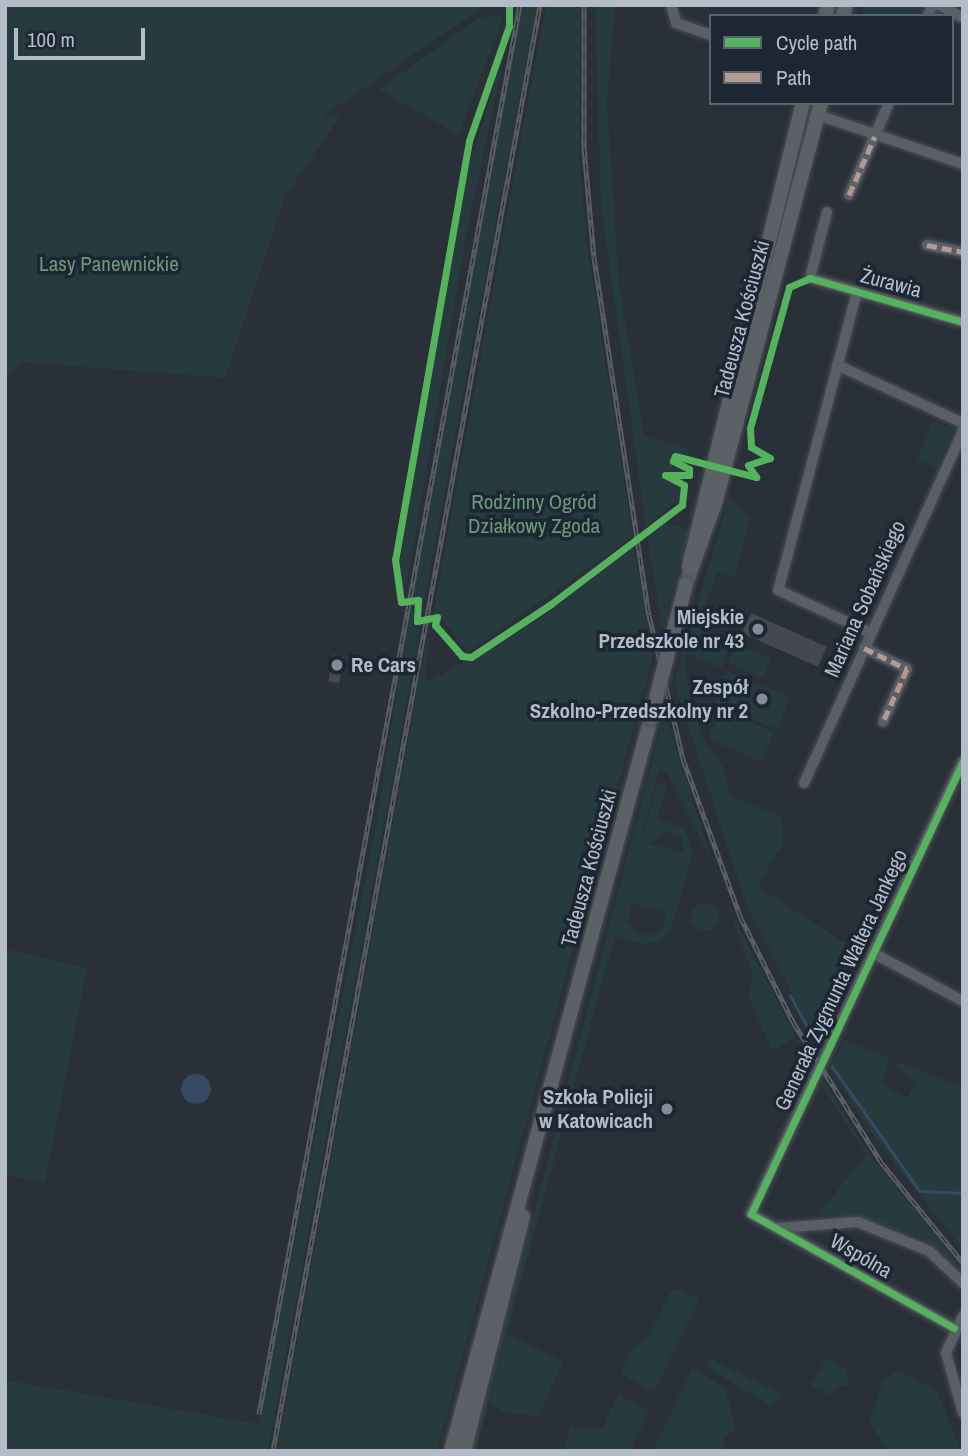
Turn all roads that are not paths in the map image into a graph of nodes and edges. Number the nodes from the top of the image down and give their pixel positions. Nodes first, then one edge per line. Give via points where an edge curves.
1 (671, 5) edge
2 (939, 5) edge
3 (963, 18) edge
4 (709, 33) edge
5 (803, 105) edge
6 (888, 105) edge
7 (819, 109) edge
8 (875, 136) junction
9 (963, 164) edge
10 (849, 195) dead end
11 (827, 212) dead end
12 (927, 245) dead end
13 (963, 252) edge
14 (857, 292) junction
15 (963, 321) edge
16 (837, 365) junction
17 (963, 423) edge
18 (963, 431) edge
19 (685, 584) junction
20 (871, 633) junction
21 (864, 648) junction
22 (884, 722) dead end
23 (963, 761) edge
24 (804, 783) dead end
25 (873, 953) junction
26 (963, 1002) edge
27 (533, 1163) junction
28 (751, 1214) joint
29 (778, 1228) junction
30 (963, 1283) edge
31 (963, 1315) edge
32 (954, 1328) junction
33 (963, 1413) edge
34 (451, 1451) edge
35 (464, 1451) edge

1 - 4 street via 676,23
2 - 3 street
5 - 19 main road, Tadeusza Kościuszki
6 - 8 street
7 - 8 street
7 - 19 main road, Tadeusza Kościuszki via 712,513
8 - 9 street
8 - 10 street
11 - 14 street, Żurawia via 810,278
12 - 13 street
14 - 15 street, Żurawia
14 - 16 street, Żurawia
16 - 17 street
16 - 20 street, Żurawia via 778,590
18 - 20 street, Mariana Sobańskiego
19 - 27 main road, Tadeusza Kościuszki, bridge
20 - 21 street, Mariana Sobańskiego
21 - 22 street via 906,669
21 - 24 street, Mariana Sobańskiego
23 - 25 street, Generała Zygmunta Waltera Jankego
25 - 26 street
25 - 28 street, Generała Zygmunta Waltera Jankego
27 - 34 main road, Tadeusza Kościuszki via 503,1253
27 - 35 main road, Tadeusza Kościuszki via 516,1256
28 - 29 street, Wspólna
29 - 30 street, Wspólna via 858,1222 929,1251
29 - 32 street, Wspólna
31 - 32 street
32 - 33 street via 946,1358

